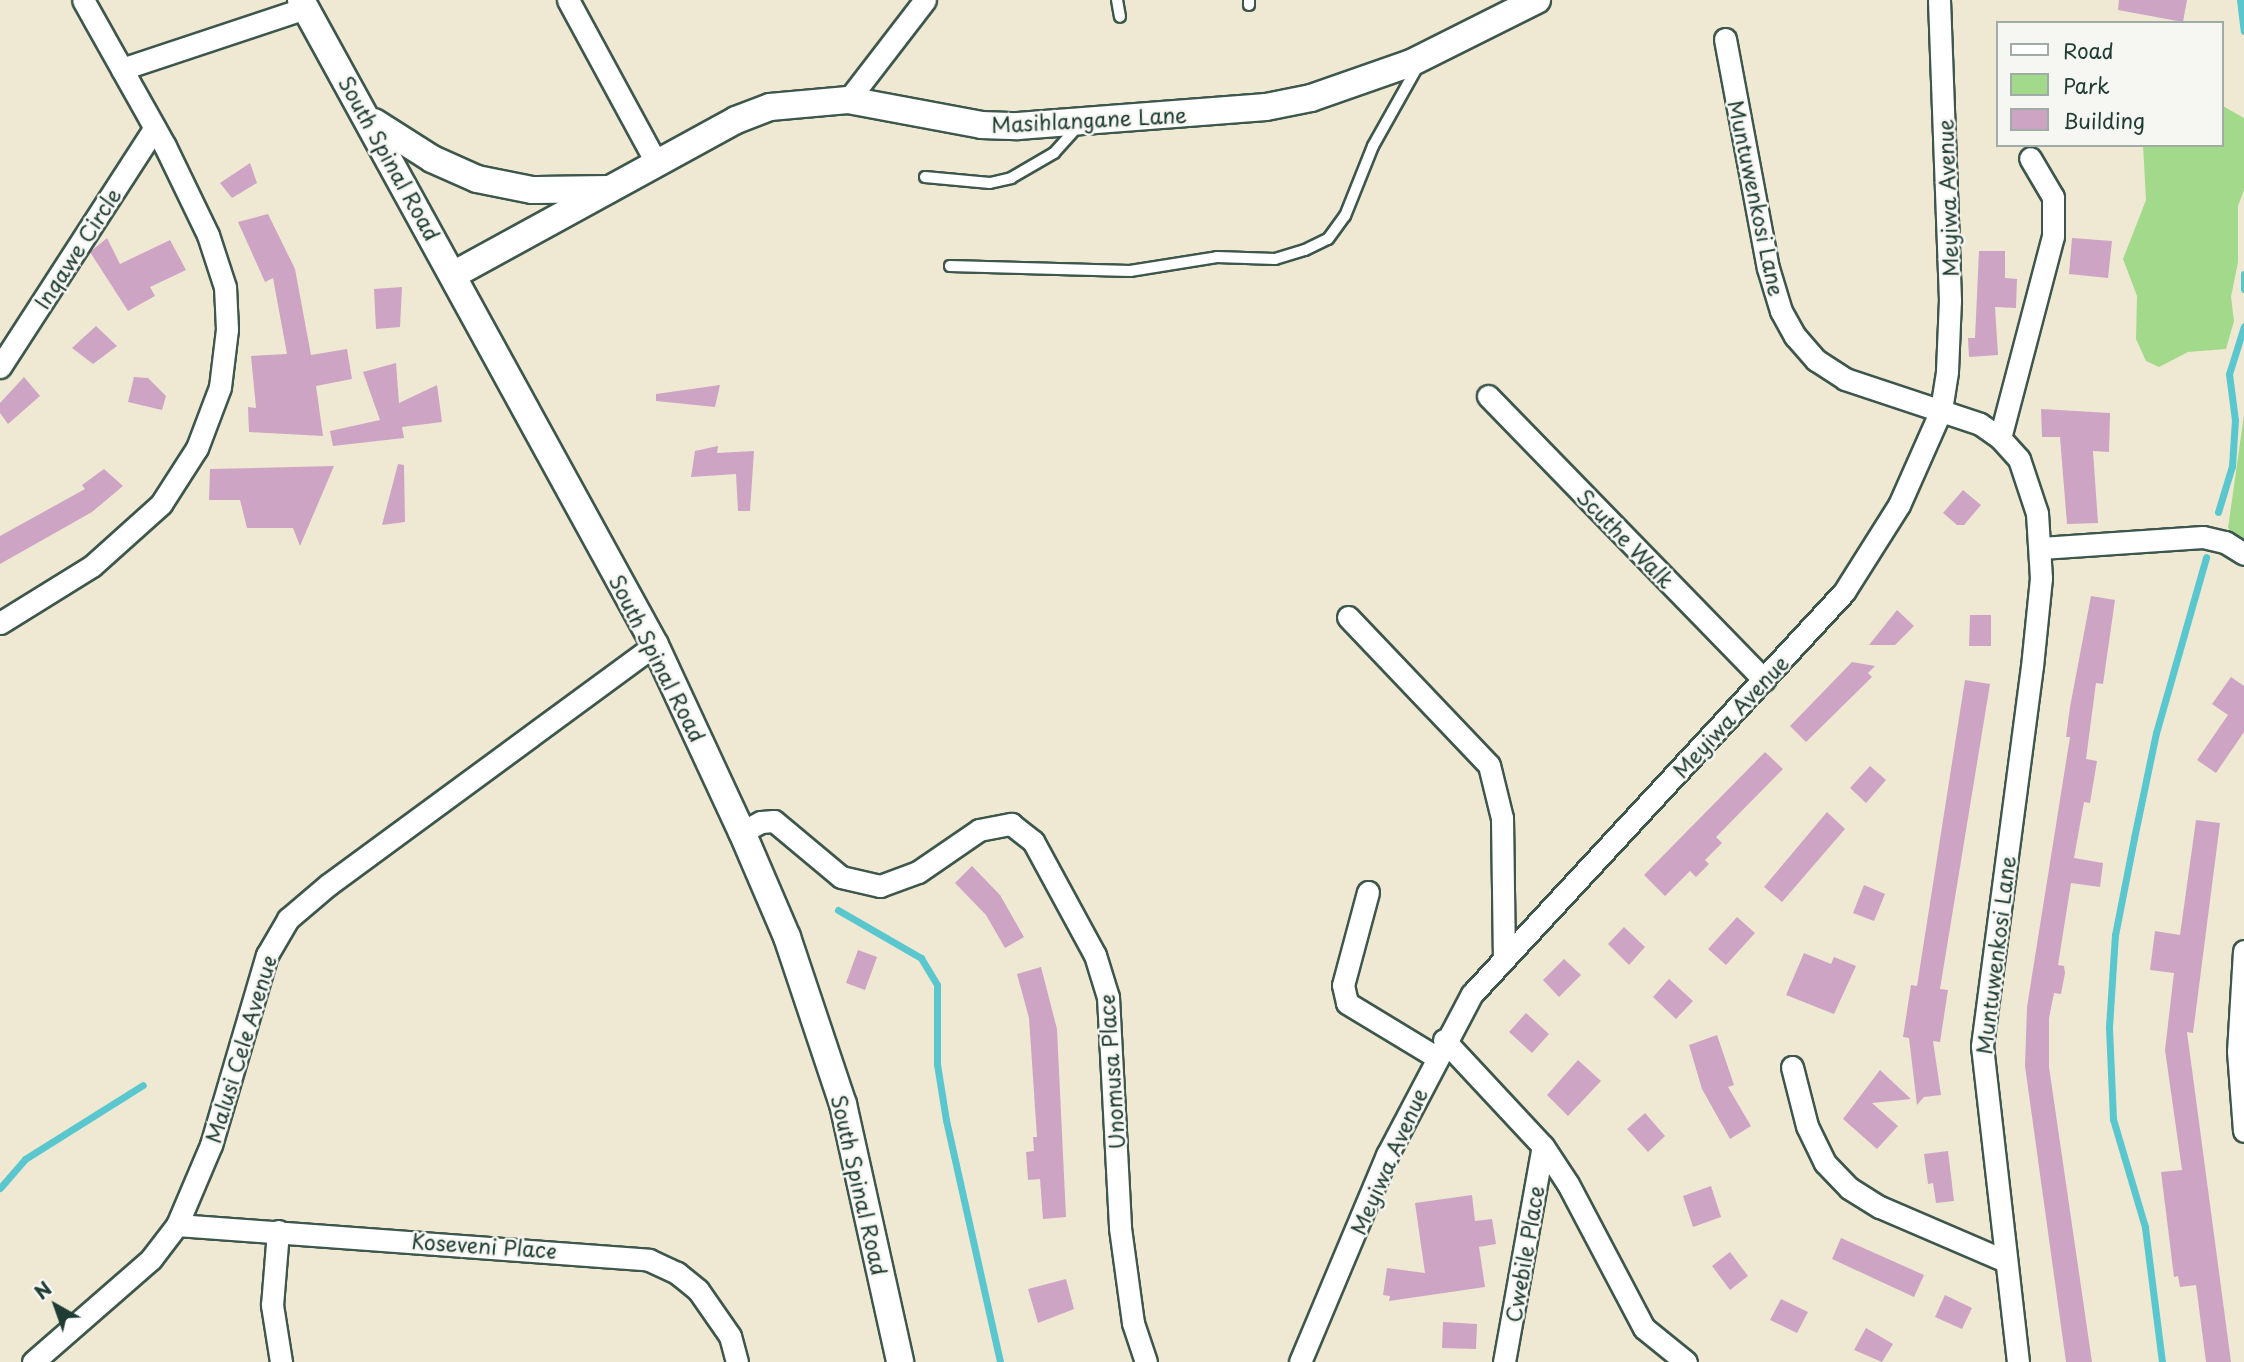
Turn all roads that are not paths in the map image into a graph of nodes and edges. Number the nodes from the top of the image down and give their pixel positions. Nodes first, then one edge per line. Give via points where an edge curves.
1 (83, 0) edge
2 (568, 0) edge
3 (925, 0) edge
4 (1117, 0) edge
5 (1537, 0) edge
6 (1939, 0) edge
7 (303, 4) edge
8 (1120, 17) dead end
9 (1725, 39) dead end
10 (1424, 56) junction
11 (122, 69) junction
12 (848, 100) junction
13 (370, 120) junction
14 (1082, 122) junction
15 (154, 129) junction
16 (2030, 158) dead end
17 (656, 162) junction
18 (925, 177) dead end
19 (611, 189) junction
20 (950, 266) dead end
21 (453, 275) junction
22 (0, 367) edge
23 (1488, 396) dead end
24 (1941, 410) junction
25 (2000, 438) junction
26 (2041, 548) junction
27 (2244, 554) edge
28 (1348, 617) dead end
29 (0, 623) edge
30 (655, 645) junction
31 (1764, 680) junction
32 (742, 832) junction
33 (1368, 892) dead end
34 (2244, 951) edge
35 (1504, 957) junction
36 (1440, 1049) junction
37 (1792, 1067) dead end
38 (2244, 1131) edge
39 (1543, 1146) junction
40 (177, 1225) junction
41 (278, 1231) junction
42 (2003, 1259) junction
43 (33, 1362) edge
44 (281, 1362) edge
45 (737, 1362) edge
46 (900, 1362) edge
47 (1146, 1362) edge
48 (1300, 1362) edge
49 (1504, 1362) edge
50 (1686, 1362) edge
51 (2018, 1362) edge

1 - 11 street
2 - 17 street
3 - 12 street
4 - 8 lane
5 - 10 street, Masihlangane Lane
6 - 24 street, Meyiwa Avenue via 1950,300
7 - 11 street
7 - 13 street, South Spinal Road
9 - 24 street, Muntuwenkosi Lane via 1768,268 1781,311 1795,336 1816,360 1845,379
10 - 14 street, Masihlangane Lane via 1322,94 1266,107
10 - 20 lane via 1373,146 1345,216 1328,239 1305,250 1275,259 1217,257 1130,271
11 - 15 street
12 - 14 street, Masihlangane Lane via 981,125
12 - 17 street, Masihlangane Lane via 770,107
13 - 19 street via 432,159 477,179 532,190
13 - 21 street, South Spinal Road
14 - 18 lane via 1054,153 1011,178 990,183
15 - 22 street, Inqawe Circle
15 - 29 street via 208,235 225,287 227,329 220,387 197,447 161,504 92,566
16 - 25 street via 2053,197 2053,236
17 - 19 street, Masihlangane Lane
19 - 21 street, Masihlangane Lane
21 - 30 street, South Spinal Road
23 - 31 street, Scuthe Walk
24 - 25 street, Muntuwenkosi Lane via 1980,424
24 - 31 street, Meyiwa Avenue via 1876,546 1844,593
25 - 26 street, Muntuwenkosi Lane via 2019,459 2031,483
26 - 27 street via 2203,537 2225,542
26 - 42 street, Muntuwenkosi Lane via 2032,666 1982,1045
28 - 35 street via 1489,765 1502,818
30 - 32 street, South Spinal Road
30 - 40 street, Malusi Cele Avenue via 327,885 288,919 267,954 211,1145
31 - 35 street, Meyiwa Avenue
32 - 46 street, South Spinal Road via 787,937 843,1104
32 - 47 street, Unomusa Place via 774,821 841,877 880,886 918,872 987,828 1011,824 1033,841 1095,955 1108,997 1120,1228 1133,1323
33 - 36 street via 1343,985 1347,1003
34 - 38 street via 2238,1051
35 - 36 street, Meyiwa Avenue via 1472,994
36 - 39 street
36 - 48 street, Meyiwa Avenue via 1368,1195
37 - 42 street via 1807,1126 1825,1163 1849,1188 1880,1207
39 - 49 street, Cwebile Place
39 - 50 street via 1644,1328
40 - 41 street, Koseveni Place
40 - 43 street, Malusi Cele Avenue via 151,1259
41 - 44 street via 272,1305
41 - 45 street, Koseveni Place via 649,1261 677,1273 698,1290 730,1336
42 - 51 street, Muntuwenkosi Lane

